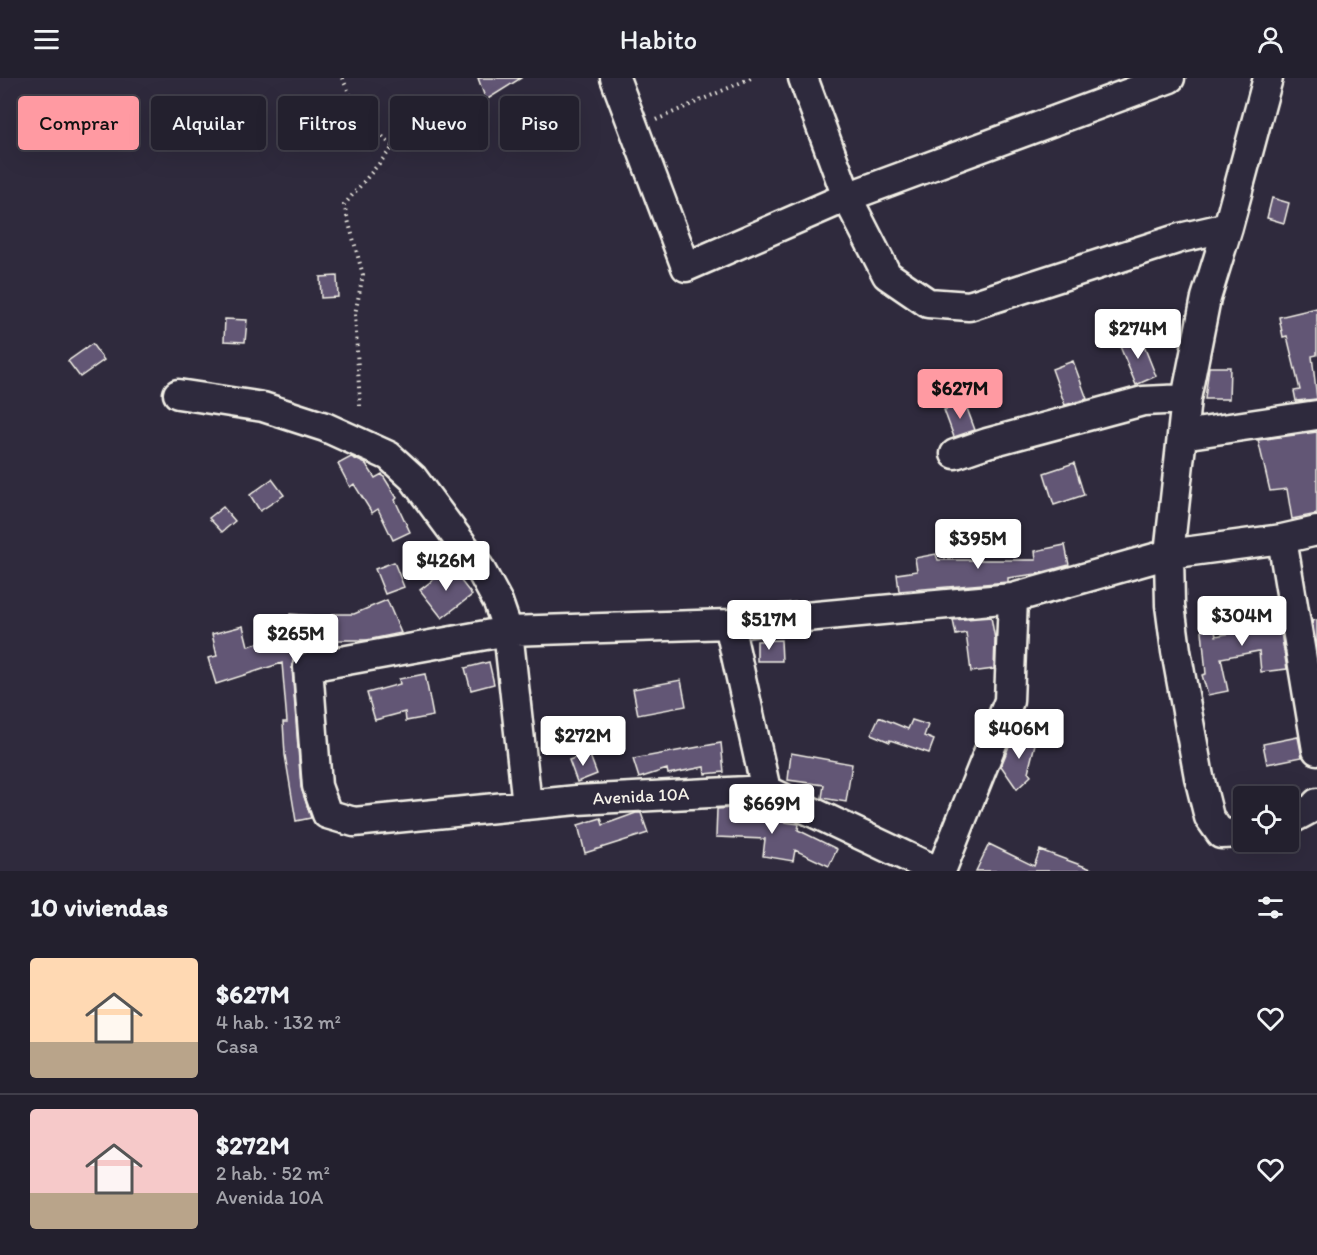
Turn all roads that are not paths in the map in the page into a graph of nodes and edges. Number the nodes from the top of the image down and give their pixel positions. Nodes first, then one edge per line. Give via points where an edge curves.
1 (615, 78) edge
2 (803, 78) edge
3 (1170, 78) edge
4 (1268, 78) edge
5 (847, 197) junction
6 (1228, 227) junction
7 (178, 394) dead end
8 (1186, 399) junction
9 (1317, 415) edge
10 (1182, 435) junction
11 (955, 454) dead end
12 (1317, 531) edge
13 (1282, 539) junction
14 (1169, 554) junction
15 (1013, 598) junction
16 (729, 624) junction
17 (508, 631) junction
18 (1317, 750) edge
19 (766, 790) junction
20 (1317, 803) edge
21 (527, 805) junction
22 (1299, 815) edge
23 (1233, 833) edge
24 (939, 871) edge

1 - 5 street via 686,267
2 - 5 street
3 - 5 street
4 - 6 street
5 - 6 street via 887,275 928,303 948,305 969,306 1180,238
6 - 8 street via 1206,298
7 - 17 street via 263,407 325,427 389,456 413,478 479,567
8 - 10 street
8 - 11 street via 1143,401
9 - 10 street
10 - 14 street
12 - 13 street
13 - 14 street
13 - 18 street
14 - 15 street
14 - 23 street via 1176,651 1199,777 1209,817 1221,834
15 - 16 street
15 - 24 street via 1009,700
16 - 17 street
16 - 19 street
17 - 21 street
17 - 21 street, Avenida 10A via 308,666 317,786 327,814 354,822
19 - 21 street, Avenida 10A
19 - 24 street, Avenida 10A
20 - 22 street

